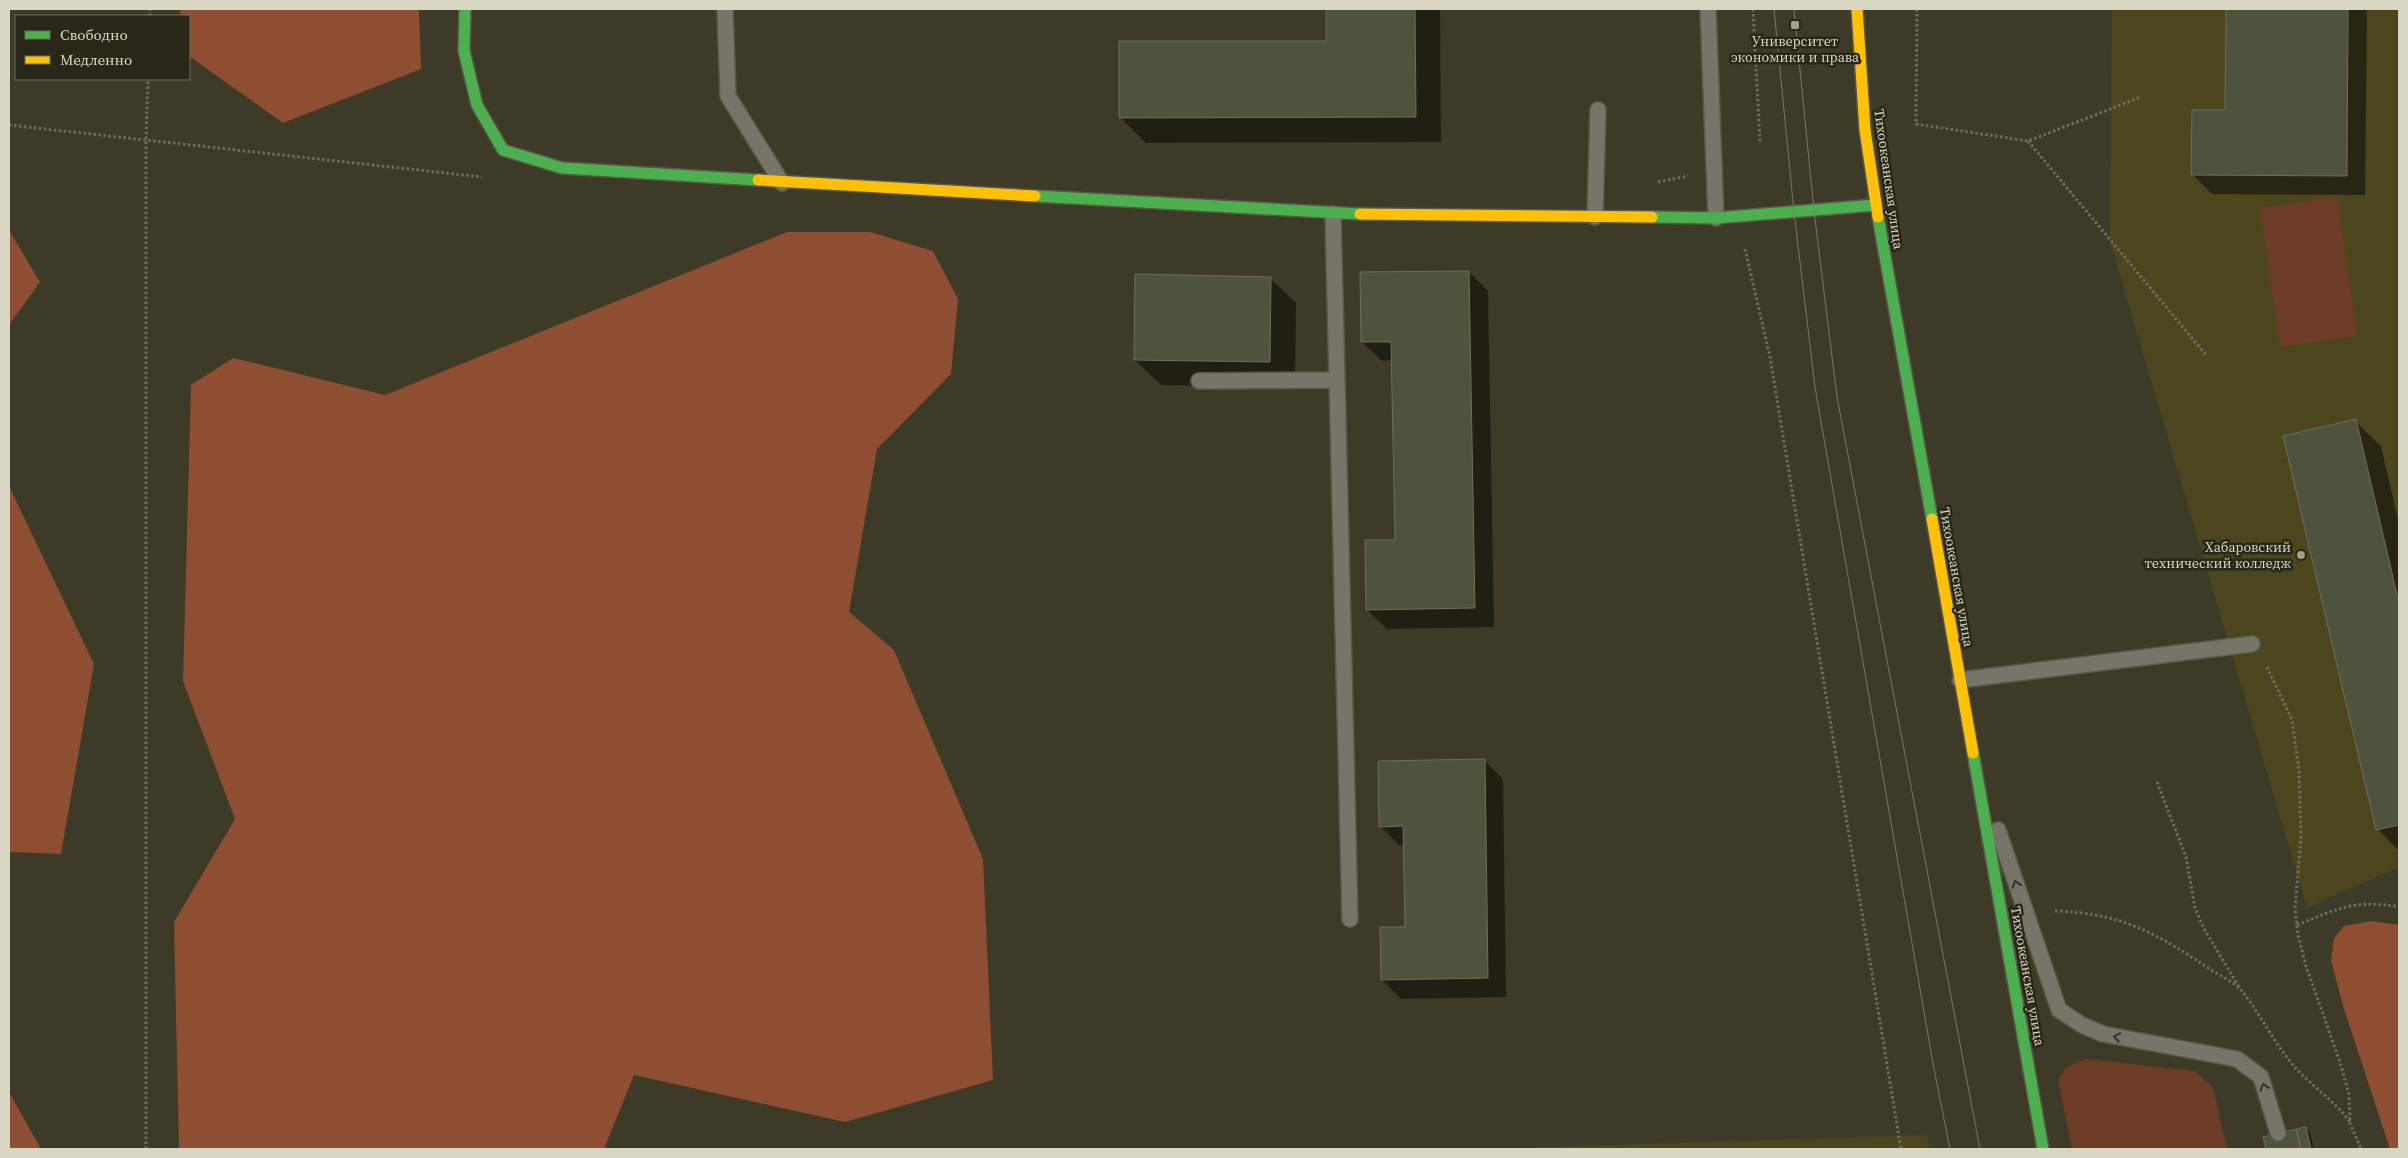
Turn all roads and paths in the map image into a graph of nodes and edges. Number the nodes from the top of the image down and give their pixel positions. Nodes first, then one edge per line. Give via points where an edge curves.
1 (466, 9) edge
2 (725, 9) edge
3 (1708, 9) edge
4 (1753, 9) edge
5 (1857, 9) edge
6 (1916, 9) edge
7 (148, 80) edge
8 (2140, 97) dead end
9 (1598, 110) dead end
10 (9, 125) edge
11 (146, 139) junction
12 (2028, 141) junction
13 (1760, 142) dead end
14 (488, 179) dead end
15 (782, 183) junction
16 (1876, 205) junction
17 (1333, 214) junction
18 (1738, 216) junction
19 (1595, 217) junction
20 (1716, 218) junction
21 (2206, 355) dead end
22 (1336, 380) junction
23 (1199, 381) dead end
24 (2252, 644) joint
25 (1960, 680) junction
26 (1975, 763) junction
27 (2157, 782) dead end
28 (2399, 908) edge
29 (2027, 915) junction
30 (1350, 919) dead end
31 (2297, 925) junction
32 (2241, 990) junction
33 (2350, 1123) junction
34 (2278, 1133) dead end
35 (146, 1149) edge
36 (1901, 1149) edge
37 (2043, 1149) edge
38 (2361, 1149) edge

1 - 15 street via 464,51 477,105 503,150 562,168
2 - 15 lane via 728,96
3 - 20 lane
4 - 13 path
5 - 16 street, Тихоокеанская улица via 1865,130
6 - 12 path via 1916,124
7 - 11 path
8 - 12 path
9 - 19 lane
10 - 11 path
11 - 14 path
11 - 35 path
12 - 21 path
15 - 17 street
16 - 18 street
16 - 25 street, Тихоокеанская улица
17 - 19 street
17 - 22 lane
18 - 20 street
18 - 36 path via 1770,357
19 - 20 street
22 - 23 lane
22 - 30 lane
24 - 25 lane
24 - 31 path via 2268,667 2292,720 2300,781
25 - 26 street, Тихоокеанская улица
29 -> 26 lane
26 - 37 street, Тихоокеанская улица
27 - 32 path via 2186,857 2195,908
28 - 31 path via 2375,903 2339,908
29 - 32 path via 2050,911 2087,912 2129,922 2180,948
34 -> 29 lane via 2261,1077 2236,1059 2103,1034 2059,1010
31 - 33 path via 2306,966 2349,1094
32 - 33 path via 2295,1067 2339,1107
33 - 38 path

